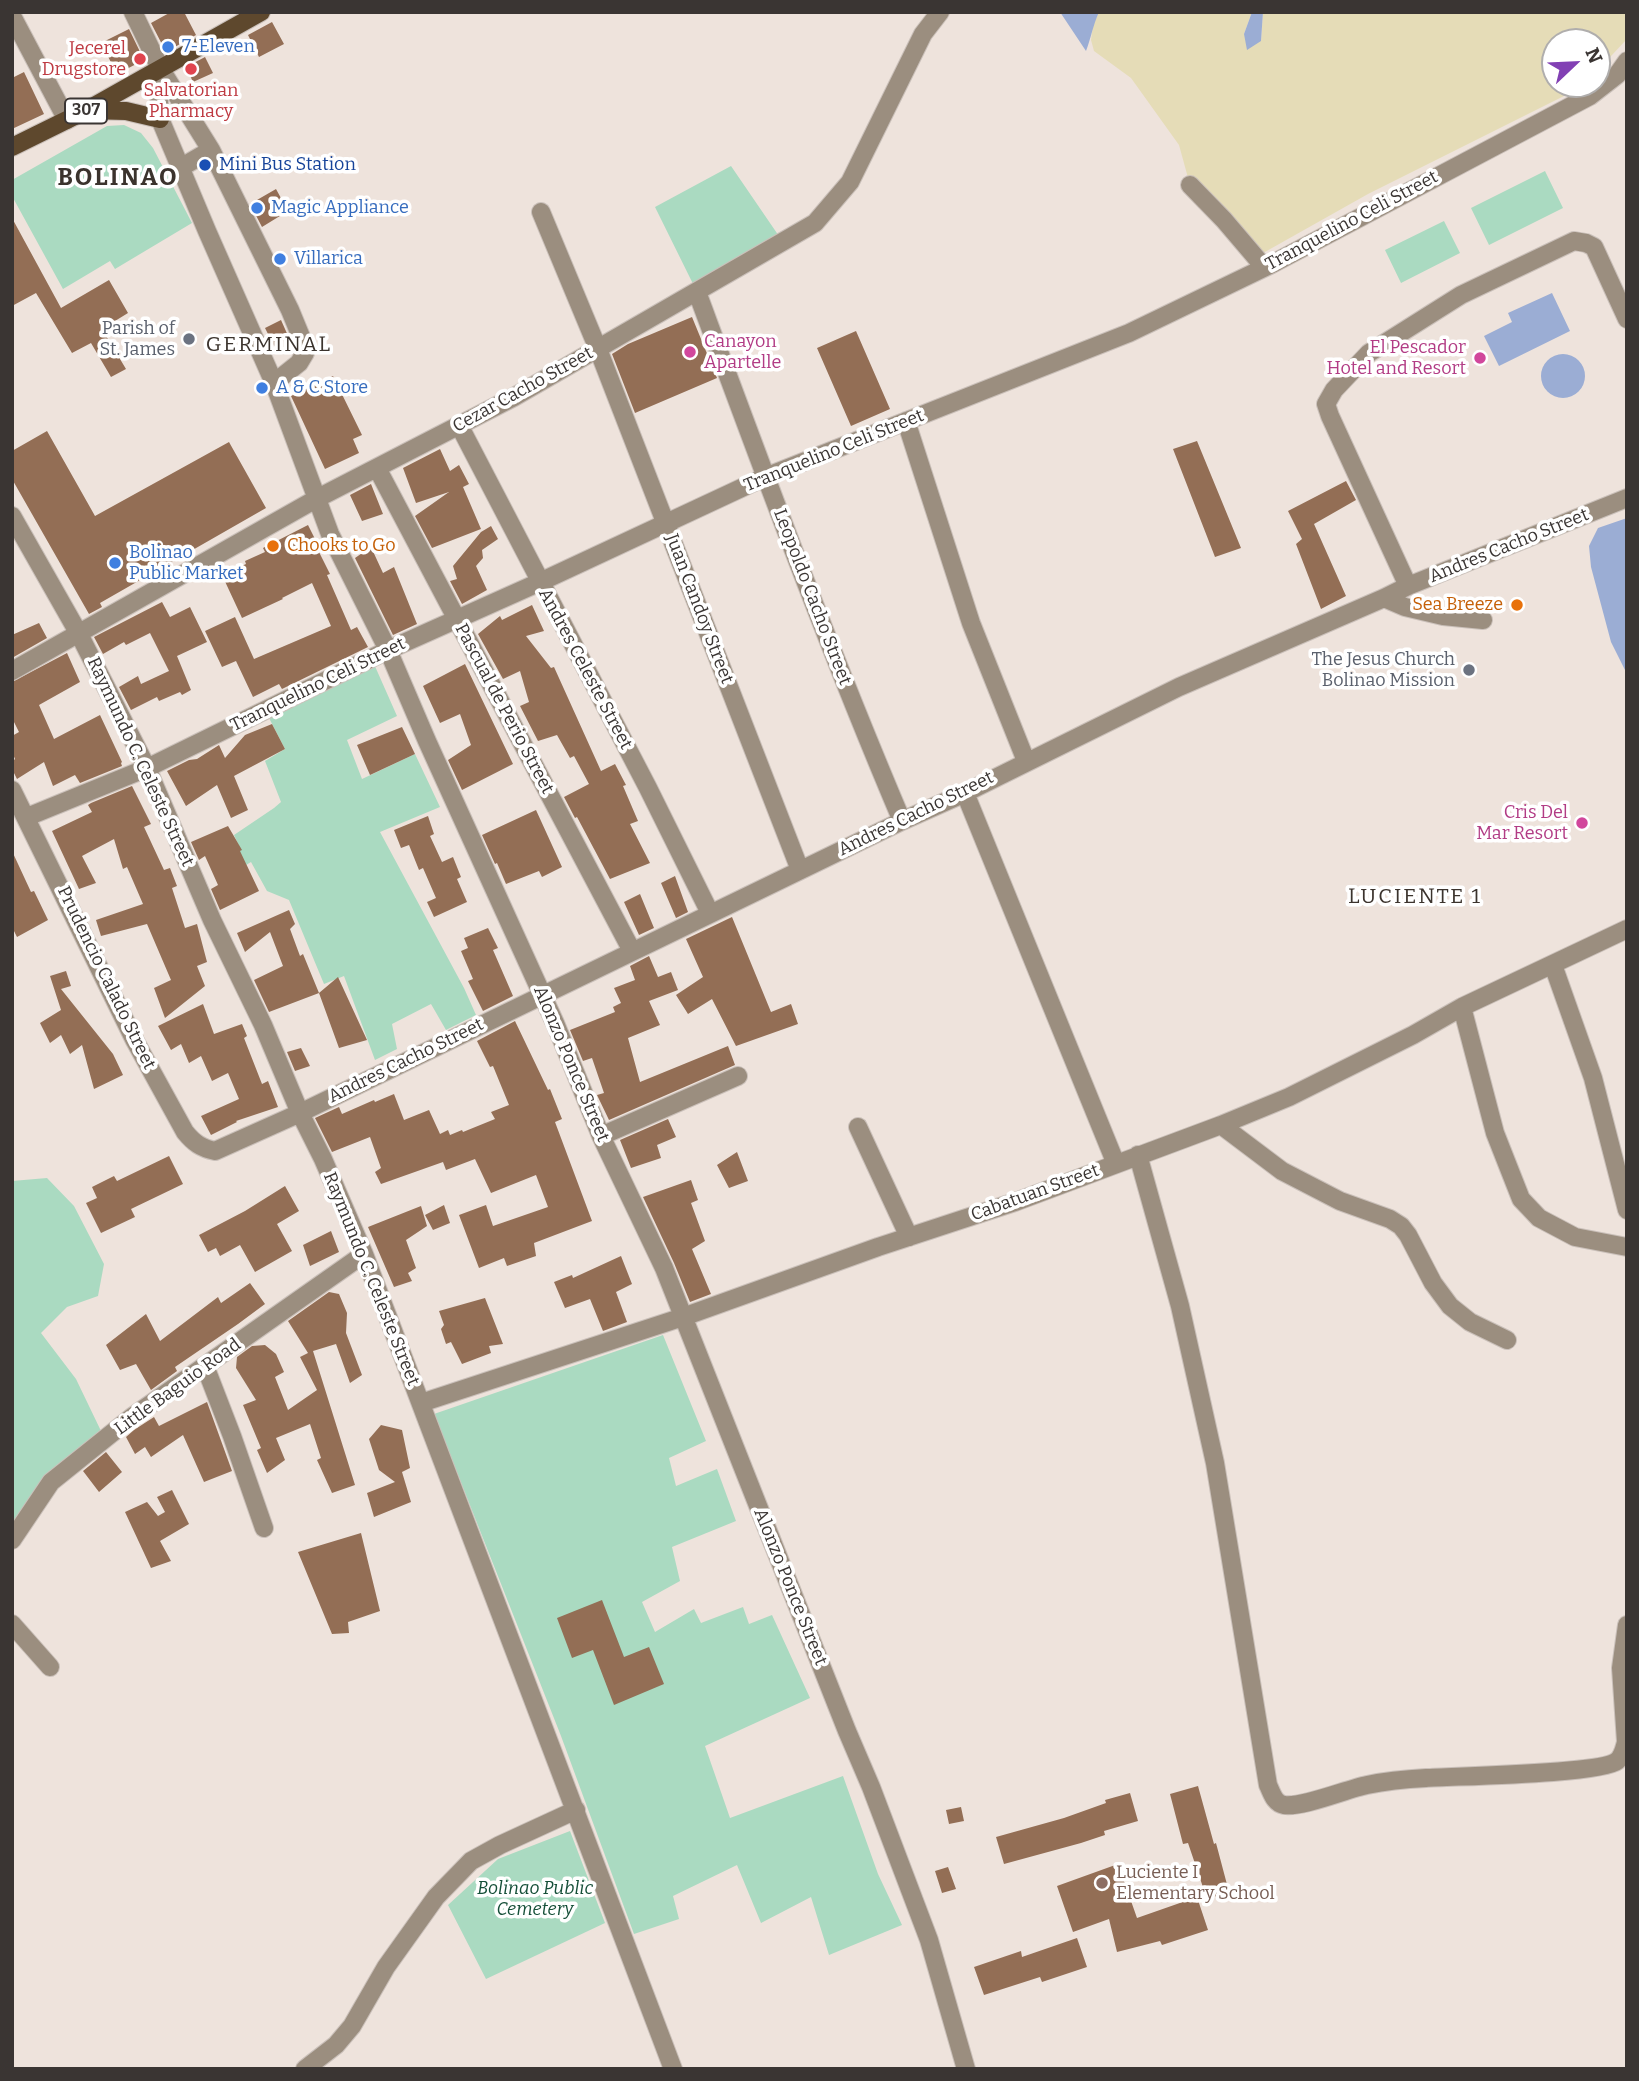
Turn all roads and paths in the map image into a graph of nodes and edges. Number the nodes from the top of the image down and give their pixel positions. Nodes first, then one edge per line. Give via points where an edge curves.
1 (133, 12) edge
2 (261, 12) edge
3 (940, 12) edge
4 (12, 16) edge
5 (1627, 61) edge
6 (158, 69) junction
7 (87, 110) junction
8 (160, 118) junction
9 (67, 120) junction
10 (12, 147) edge
11 (211, 150) junction
12 (180, 168) junction
13 (1190, 185) dead end
14 (541, 212) dead end
15 (1264, 267) junction
16 (697, 292) junction
17 (1627, 319) edge
18 (598, 349) junction
19 (274, 383) junction
20 (906, 421) junction
21 (459, 425) junction
22 (377, 468) junction
23 (765, 477) junction
24 (1627, 498) edge
25 (316, 499) junction
26 (12, 516) edge
27 (666, 523) junction
28 (540, 582) junction
29 (1408, 586) junction
30 (1384, 598) junction
31 (457, 620) junction
32 (1483, 620) dead end
33 (79, 634) junction
34 (388, 650) junction
35 (12, 671) edge
36 (1026, 761) junction
37 (147, 768) junction
38 (12, 790) edge
39 (965, 793) junction
40 (27, 817) junction
41 (902, 821) junction
42 (800, 870) junction
43 (709, 914) junction
44 (1627, 929) edge
45 (632, 951) junction
46 (1552, 965) junction
47 (542, 995) junction
48 (1462, 1007) junction
49 (738, 1076) dead end
50 (300, 1113) junction
51 (1221, 1125) junction
52 (858, 1127) dead end
53 (601, 1136) junction
54 (215, 1151) joint
55 (1138, 1155) junction
56 (1116, 1164) junction
57 (1627, 1210) edge
58 (909, 1237) junction
59 (1627, 1247) edge
60 (364, 1254) junction
61 (683, 1317) junction
62 (1507, 1340) dead end
63 (205, 1366) junction
64 (421, 1403) junction
65 (264, 1528) dead end
66 (12, 1540) edge
67 (12, 1624) edge
68 (1627, 1625) edge
69 (50, 1667) dead end
70 (576, 1810) junction
71 (305, 2069) edge
72 (673, 2069) edge
73 (966, 2069) edge

1 - 6 street
2 - 6 main road
3 - 16 street, Cezar Cacho Street via 923,34 850,182 816,223
4 - 9 street
5 - 15 street, Tranquelino Celi Street via 1590,96
6 - 7 main road, 307
6 - 8 street, Alonzo Ponce Street
6 - 11 street
7 - 8 main road
7 - 9 main road, 307
8 - 12 street, Alonzo Ponce Street
9 - 10 main road, 307
11 - 12 street
11 - 19 street via 304,344 299,363
12 - 19 street, Alonzo Ponce Street
13 - 15 street
14 - 18 street, Juan Candoy Street
15 - 20 street, Tranquelino Celi Street via 1129,333
16 - 18 street, Cezar Cacho Street
16 - 23 street, Leopoldo Cacho Street
17 - 29 street via 1594,247 1574,241 1461,295 1369,353 1334,390 1326,404 1330,416
18 - 21 street, Cezar Cacho Street
18 - 27 street, Juan Candoy Street
19 - 25 street, Alonzo Ponce Street
20 - 23 street, Tranquelino Celi Street
20 - 36 street via 971,623
21 - 22 street, Cezar Cacho Street
21 - 28 street, Andres Celeste Street
22 - 25 street, Cezar Cacho Street
22 - 31 street, Pascual de Perio Street
23 - 27 street, Tranquelino Celi Street
23 - 41 street, Leopoldo Cacho Street
24 - 29 street, Andres Cacho Street
25 - 33 street, Cezar Cacho Street
25 - 34 street, Alonzo Ponce Street
26 - 33 street, Raymundo C. Celeste Street
27 - 28 street, Tranquelino Celi Street
27 - 42 street, Juan Candoy Street
28 - 31 street, Tranquelino Celi Street
28 - 43 street, Andres Celeste Street
29 - 30 street, Andres Cacho Street
30 - 32 street via 1443,616
30 - 36 street, Andres Cacho Street via 1179,687
31 - 34 street, Tranquelino Celi Street
31 - 45 street, Pascual de Perio Street
33 - 35 street, Cezar Cacho Street
33 - 37 street, Raymundo C. Celeste Street
34 - 37 street, Tranquelino Celi Street
34 - 47 street, Alonzo Ponce Street
36 - 39 street, Andres Cacho Street
37 - 40 street, Tranquelino Celi Street
37 - 50 street, Raymundo C. Celeste Street
38 - 40 street, Prudencio Calado Street
39 - 41 street, Andres Cacho Street
39 - 56 street
40 - 54 street, Prudencio Calado Street via 135,1041 185,1132 194,1143
41 - 42 street, Andres Cacho Street
42 - 43 street, Andres Cacho Street
43 - 45 street, Andres Cacho Street
44 - 46 street, Cabatuan Street
45 - 47 street, Andres Cacho Street
46 - 48 street, Cabatuan Street
46 - 57 street via 1594,1078
47 - 50 street, Andres Cacho Street
47 - 53 street, Alonzo Ponce Street
48 - 51 street, Cabatuan Street via 1289,1097
48 - 59 street via 1494,1133 1521,1199 1539,1219 1575,1237
49 - 53 street
50 - 54 street, Andres Cacho Street
50 - 60 street, Raymundo C. Celeste Street
51 - 55 street, Cabatuan Street
51 - 62 street via 1282,1171 1401,1226 1450,1306
52 - 58 street
53 - 61 street, Alonzo Ponce Street
55 - 56 street, Cabatuan Street
55 - 68 street via 1180,1306 1215,1463 1268,1785 1275,1800 1284,1805 1367,1785 1582,1769 1617,1761 1626,1742 1621,1668
56 - 58 street, Cabatuan Street
58 - 61 street, Cabatuan Street
60 - 63 street, Little Baguio Road
60 - 64 street, Raymundo C. Celeste Street
61 - 64 street, Cabatuan Street
61 - 73 street, Alonzo Ponce Street via 929,1940
63 - 65 street
63 - 66 street, Little Baguio Road via 51,1482
64 - 70 street, Raymundo C. Celeste Street
67 - 69 street
70 - 71 street via 471,1861 436,1897 352,2026
70 - 72 street, Raymundo C. Celeste Street

